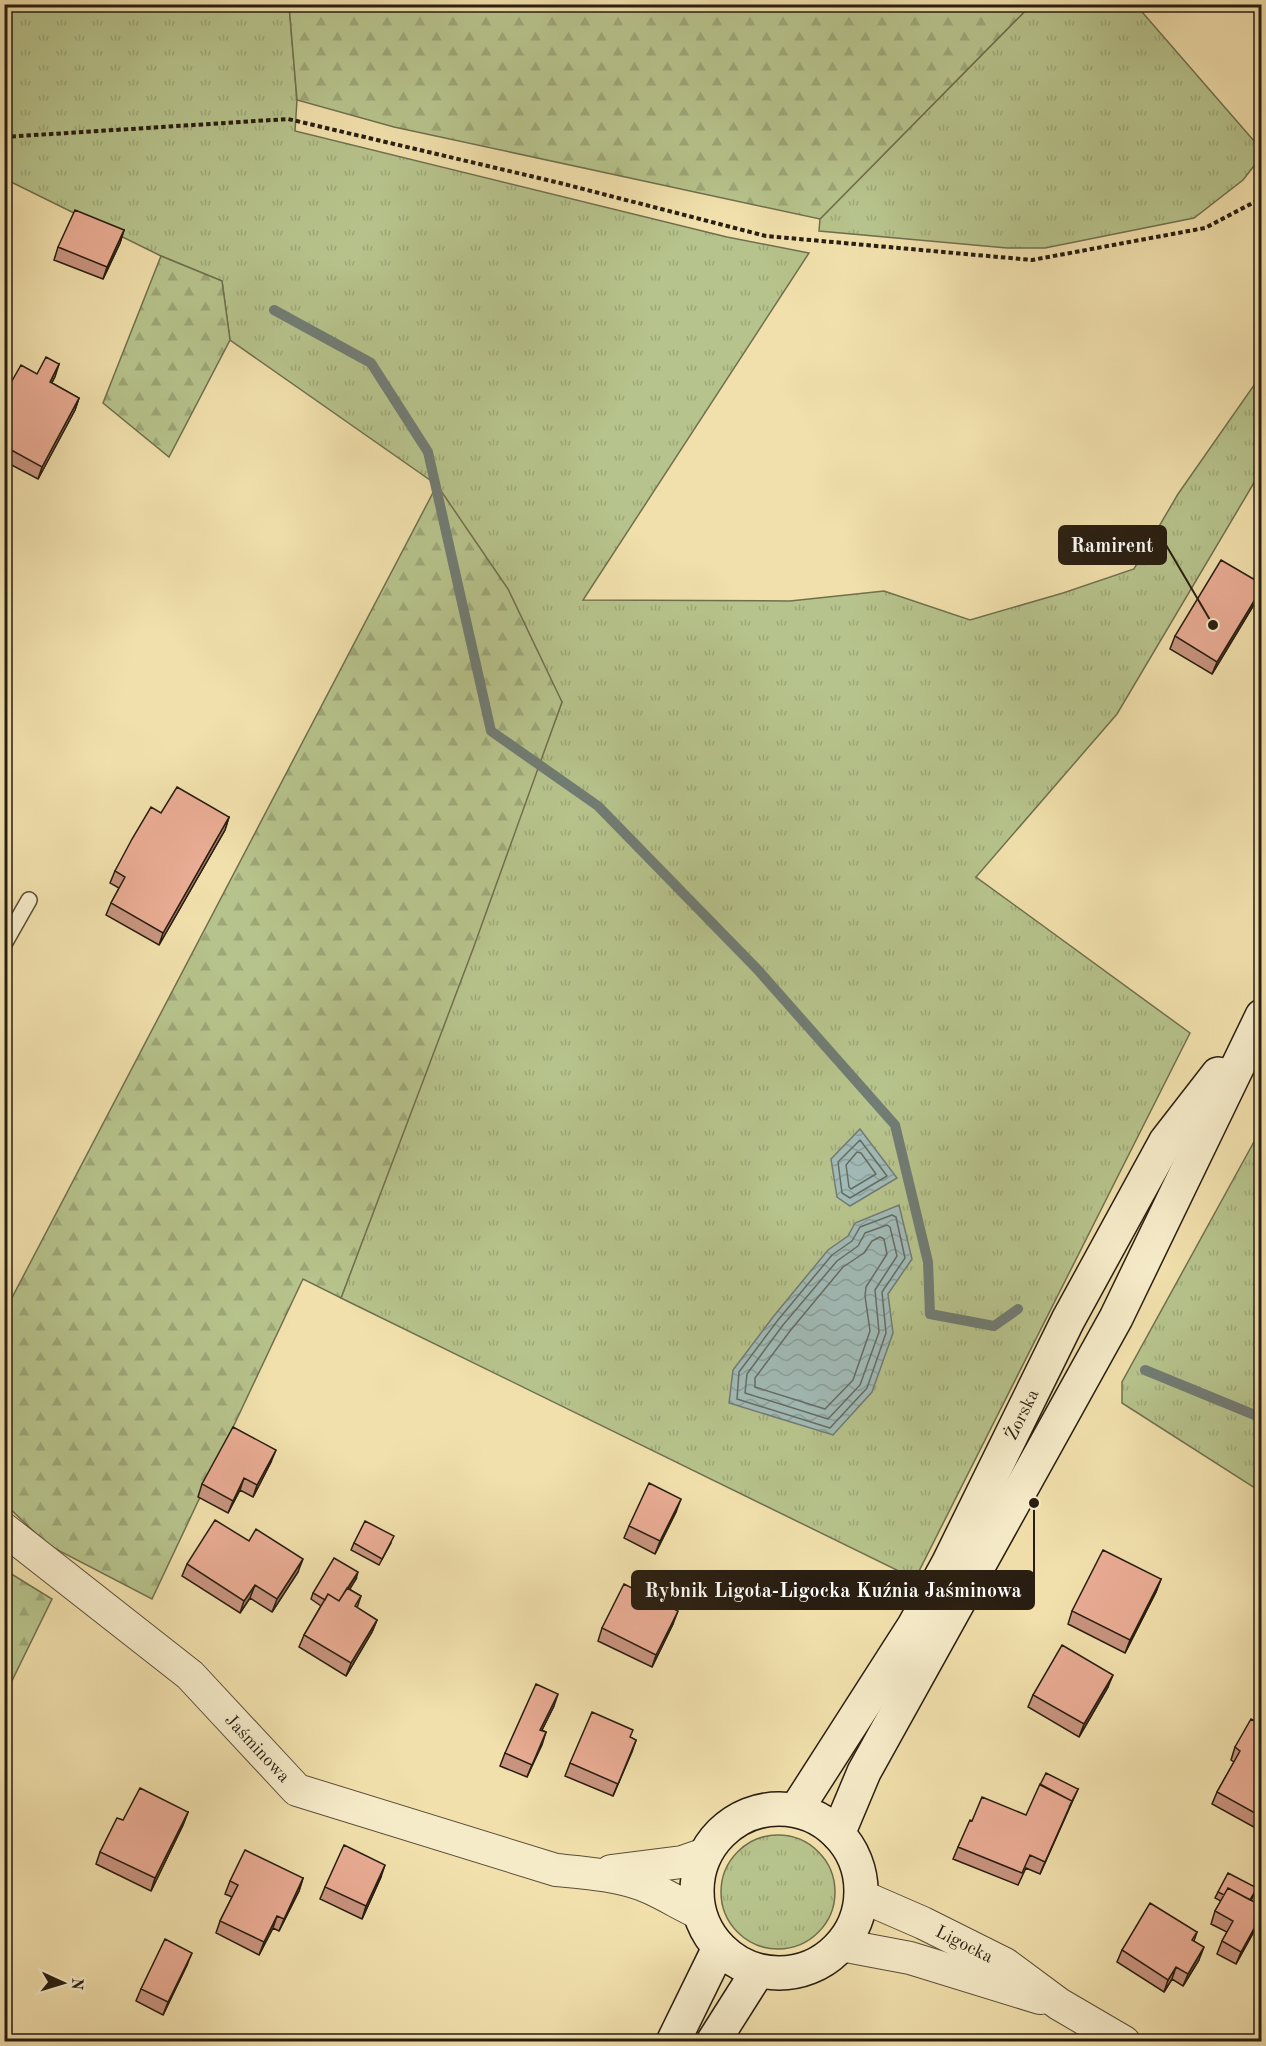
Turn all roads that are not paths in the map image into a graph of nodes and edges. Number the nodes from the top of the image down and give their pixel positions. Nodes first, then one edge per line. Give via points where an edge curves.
1 (29, 900) dead end
2 (4, 944) edge
3 (1259, 1021) edge
4 (4, 1529) edge
5 (796, 1810) junction
6 (838, 1834) junction
7 (705, 1854) junction
8 (598, 1874) junction
9 (861, 1896) junction
10 (699, 1913) junction
11 (842, 1945) junction
12 (719, 1948) junction
13 (758, 1971) junction
14 (1059, 2004) junction
15 (673, 2042) edge
16 (713, 2042) edge
17 (1124, 2042) edge

1 - 2 lane
3 - 5 main road, Żorska via 1166,1141 1068,1320 914,1626
3 - 6 main road, Żorska via 1116,1318 864,1772
4 - 8 street, Jaśminowa via 190,1675 297,1790 556,1870
5 - 6 main road via 819,1819
5 - 7 main road via 750,1814 724,1830
6 - 9 main road via 856,1863
7 - 8 street, Jaśminowa via 682,1862
7 - 10 main road via 697,1883
8 - 10 street, Jaśminowa via 647,1887
9 - 11 main road via 855,1922
9 - 14 street, Ligocka via 1005,1964
10 - 12 main road
11 - 13 main road via 807,1969 779,1974
11 - 14 street, Ligocka via 910,1958
12 - 13 main road
12 - 15 main road
13 - 16 main road
14 - 17 street, Ligocka

